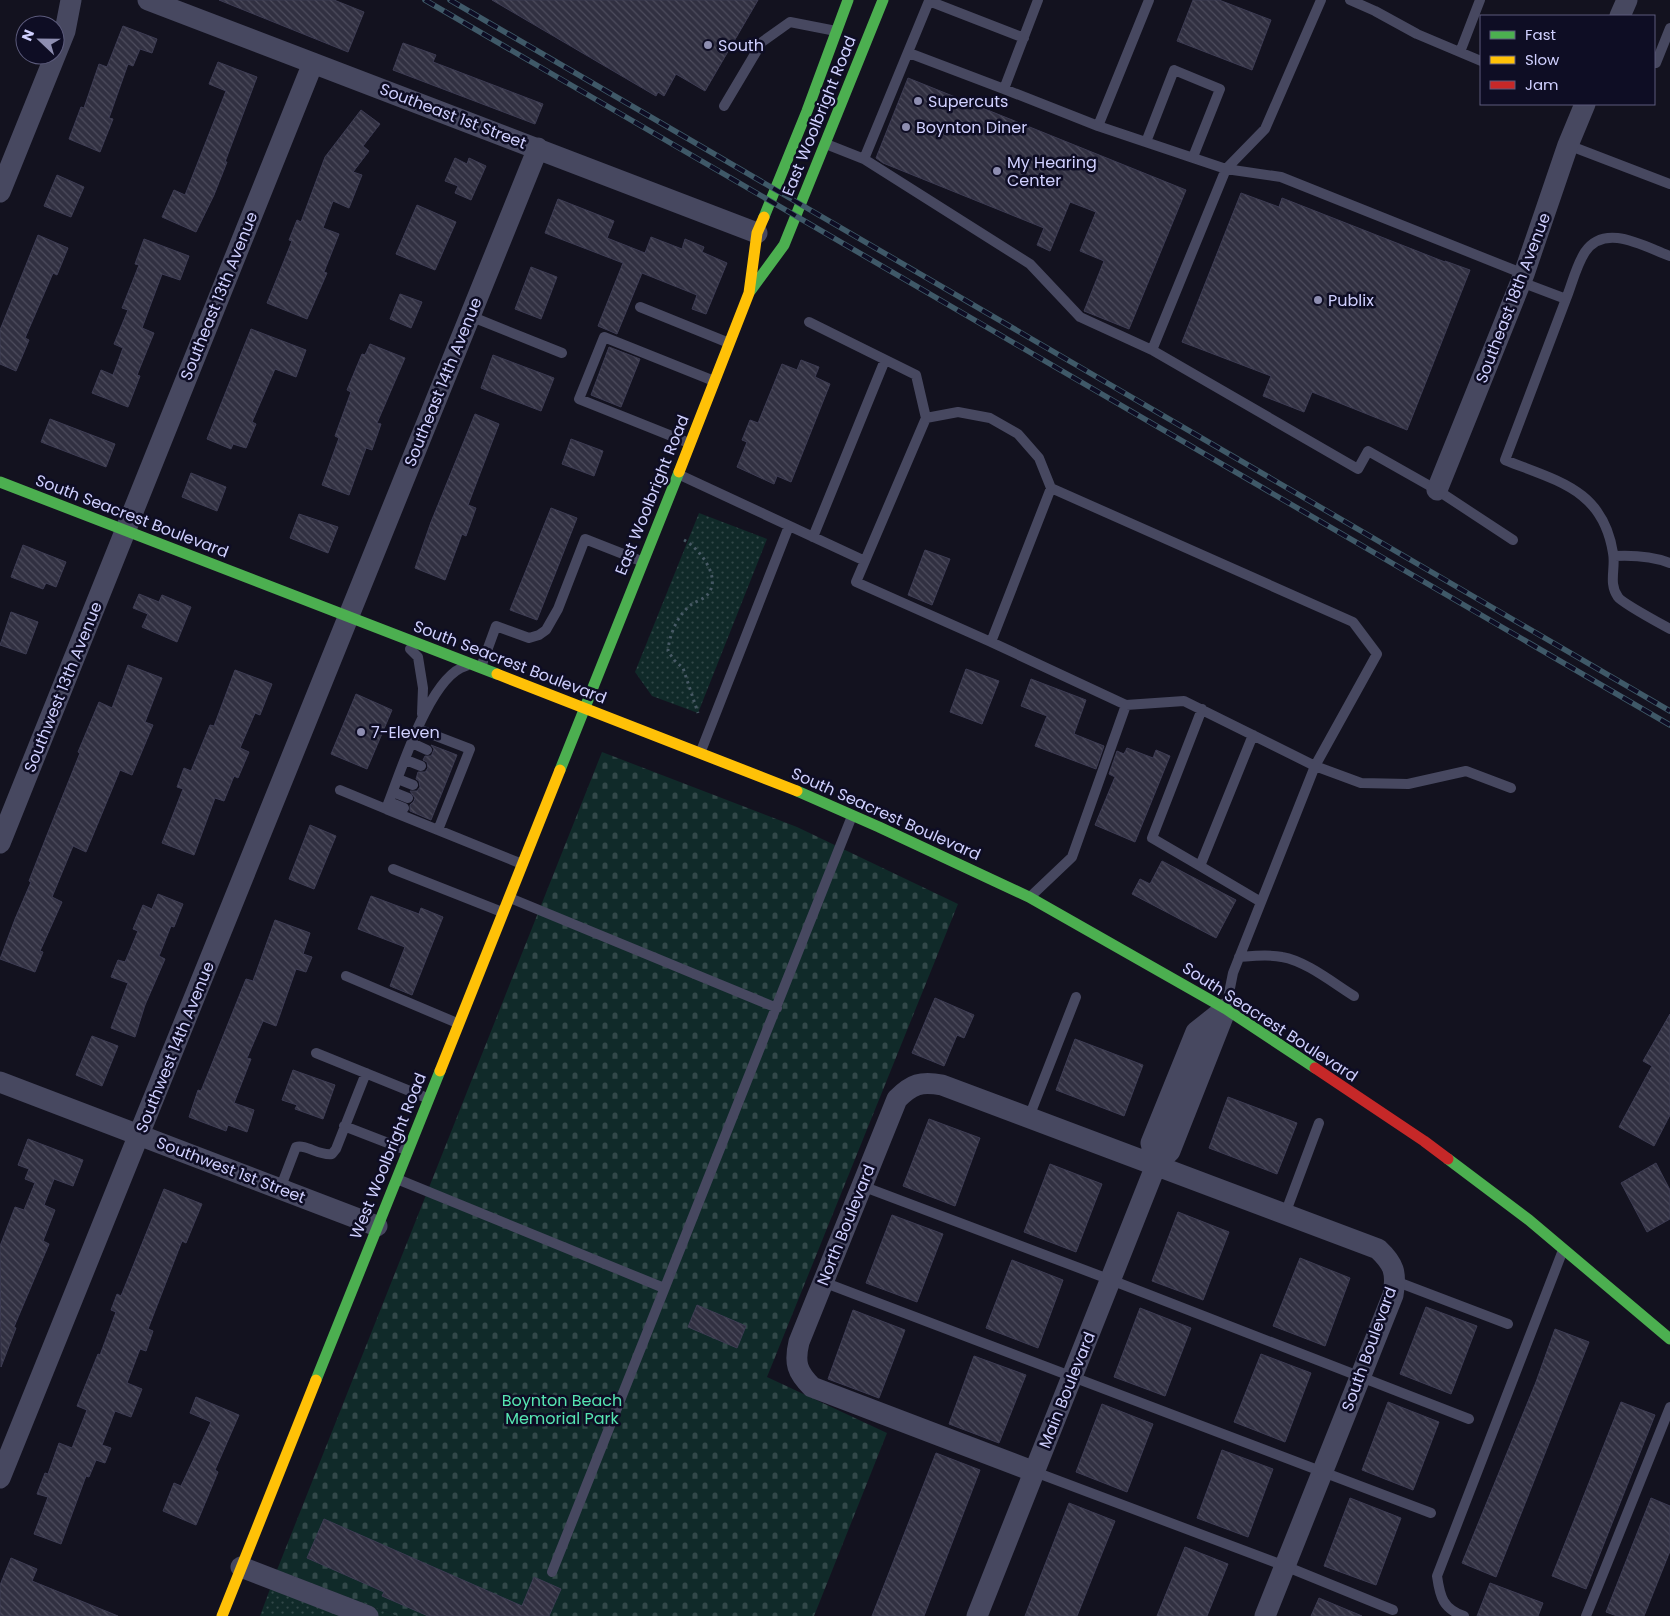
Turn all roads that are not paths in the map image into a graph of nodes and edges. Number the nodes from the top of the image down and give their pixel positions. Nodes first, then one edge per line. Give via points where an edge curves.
1 (70, 0) edge
2 (148, 0) edge
3 (848, 0) edge
4 (883, 0) edge
5 (1038, 0) edge
6 (1149, 0) edge
7 (1321, 0) edge
8 (1350, 0) edge
9 (1480, 0) edge
10 (1627, 0) edge
11 (1620, 15) edge
12 (1670, 28) edge
13 (837, 31) junction
14 (1024, 38) junction
15 (1460, 52) junction
16 (909, 53) junction
17 (1480, 60) edge
18 (313, 62) junction
19 (1655, 62) edge
20 (1004, 89) junction
21 (1585, 105) edge
22 (724, 106) dead end
23 (1098, 126) junction
24 (1146, 142) junction
25 (825, 143) junction
26 (1568, 145) junction
27 (538, 148) junction
28 (1193, 158) junction
29 (864, 159) junction
30 (1226, 168) junction
31 (1670, 184) edge
32 (0, 192) edge
33 (758, 233) junction
34 (1670, 256) edge
35 (1522, 278) junction
36 (749, 293) junction
37 (1566, 299) junction
38 (640, 307) dead end
39 (470, 316) junction
40 (809, 322) dead end
41 (730, 344) junction
42 (1152, 350) junction
43 (562, 353) dead end
44 (885, 360) junction
45 (715, 382) junction
46 (926, 418) junction
47 (690, 444) junction
48 (678, 474) junction
49 (0, 482) edge
50 (1051, 488) junction
51 (1437, 490) junction
52 (789, 526) junction
53 (125, 530) junction
54 (813, 537) junction
55 (1513, 540) dead end
56 (1614, 556) junction
57 (643, 561) junction
58 (865, 561) junction
59 (1670, 563) edge
60 (347, 616) junction
61 (1670, 629) edge
62 (390, 633) junction
63 (991, 642) junction
64 (476, 666) junction
65 (1126, 705) junction
66 (585, 708) junction
67 (1202, 709) junction
68 (422, 718) junction
69 (418, 729) junction
70 (1253, 735) junction
71 (412, 744) junction
72 (427, 750) dead end
73 (700, 753) junction
74 (406, 760) junction
75 (421, 766) dead end
76 (1315, 766) junction
77 (398, 779) junction
78 (413, 785) dead end
79 (1511, 788) dead end
80 (340, 790) dead end
81 (393, 792) junction
82 (408, 798) dead end
83 (388, 806) junction
84 (404, 808) dead end
85 (852, 816) junction
86 (437, 825) junction
87 (0, 843) edge
88 (522, 864) junction
89 (1200, 866) junction
90 (393, 869) dead end
91 (509, 897) junction
92 (1030, 897) junction
93 (1261, 902) junction
94 (503, 913) junction
95 (1239, 957) junction
96 (346, 976) dead end
97 (1354, 996) dead end
98 (1076, 997) dead end
99 (777, 1008) junction
100 (1226, 1009) junction
101 (458, 1024) junction
102 (316, 1053) dead end
103 (366, 1073) junction
104 (0, 1082) edge
105 (428, 1098) junction
106 (1029, 1117) junction
107 (1319, 1124) dead end
108 (344, 1126) junction
109 (140, 1135) junction
110 (407, 1151) junction
111 (1156, 1165) junction
112 (396, 1179) junction
113 (862, 1186) junction
114 (280, 1189) junction
115 (1285, 1214) junction
116 (377, 1226) junction
117 (1564, 1248) junction
118 (1111, 1280) junction
119 (1395, 1281) junction
120 (823, 1282) junction
121 (664, 1288) junction
122 (1508, 1324) dead end
123 (1670, 1339) edge
124 (1072, 1377) junction
125 (1360, 1377) junction
126 (1670, 1407) edge
127 (1469, 1419) dead end
128 (1322, 1471) junction
129 (1034, 1472) junction
130 (0, 1478) edge
131 (1431, 1513) dead end
132 (1284, 1566) junction
133 (241, 1567) junction
134 (552, 1572) dead end
135 (1393, 1610) dead end
136 (222, 1616) edge
137 (368, 1616) edge
138 (977, 1616) edge
139 (1264, 1616) edge
140 (1464, 1616) edge
141 (1586, 1616) edge

1 - 32 street via 65,31
2 - 18 street, Southeast 1st Street
3 - 13 main road, East Woolbright Road
4 - 25 main road, East Woolbright Road
5 - 14 lane
6 - 23 lane
7 - 30 lane via 1265,129
8 - 15 lane
9 - 15 lane
10 - 11 street
12 - 19 lane
13 - 22 lane via 790,22 762,42
13 - 33 main road, East Woolbright Road
14 - 16 lane via 929,2
14 - 20 lane
15 - 17 lane
16 - 20 lane
16 - 29 lane
18 - 27 street, Southeast 1st Street
18 - 53 street, Southeast 13th Avenue
20 - 23 lane
21 - 26 street, Southeast 18th Avenue
23 - 24 lane
24 - 28 lane
24 - 28 lane via 1174,70 1220,89
25 - 29 lane
25 - 36 main road, East Woolbright Road via 784,245
26 - 31 lane
26 - 35 street, Southeast 18th Avenue
27 - 33 street, Southeast 1st Street
27 - 39 street, Southeast 14th Avenue
28 - 30 lane
29 - 42 lane via 1030,264 1080,317
30 - 35 lane via 1281,176
30 - 42 lane
33 - 36 main road, East Woolbright Road
34 - 37 lane via 1621,238 1602,239 1586,251
35 - 37 lane
35 - 51 street, Southeast 18th Avenue
36 - 41 main road, East Woolbright Road
37 - 56 lane via 1505,460 1582,494 1599,512 1610,533
38 - 41 lane
39 - 43 lane
39 - 60 street, Southeast 14th Avenue
40 - 44 lane
41 - 45 main road, East Woolbright Road
42 - 51 lane via 1358,469 1368,451
44 - 46 lane via 916,375
44 - 54 lane
45 - 47 main road, East Woolbright Road
45 - 47 lane via 604,337 579,399
46 - 50 lane via 958,412 990,418 1018,434 1039,458
46 - 58 lane
47 - 48 main road, East Woolbright Road
48 - 52 lane
48 - 57 main road, East Woolbright Road
49 - 53 main road, South Seacrest Boulevard
50 - 63 lane
50 - 76 lane via 1353,622 1377,654
51 - 55 lane
52 - 54 lane
52 - 73 lane
53 - 60 main road, South Seacrest Boulevard
53 - 87 street, Southwest 13th Avenue
54 - 58 lane
56 - 59 lane via 1658,558
56 - 61 lane via 1611,580 1618,598
57 - 64 lane via 585,539 558,609 546,630 529,638 496,626
57 - 66 main road, East Woolbright Road
58 - 63 lane via 856,582
60 - 62 main road, South Seacrest Boulevard
60 - 109 street, Southwest 14th Avenue
62 - 64 main road, South Seacrest Boulevard
62 - 68 lane via 418,657 423,688
63 - 65 lane
64 - 66 main road, South Seacrest Boulevard
64 - 68 lane via 460,667 444,680
65 - 67 lane via 1184,701
65 - 92 lane via 1072,857
66 - 73 main road, South Seacrest Boulevard
66 - 88 main road, West Woolbright Road
67 - 70 lane
67 - 89 lane via 1152,838
68 - 69 lane
69 - 71 lane
69 - 86 lane via 470,749 459,763
70 - 76 lane
70 - 89 lane
71 - 72 lane
71 - 74 lane
73 - 85 main road, South Seacrest Boulevard
74 - 75 lane
74 - 77 lane
76 - 79 lane via 1361,783 1408,784 1466,772
76 - 93 lane
77 - 78 lane
77 - 81 lane
80 - 83 lane
81 - 82 lane
81 - 83 lane
83 - 84 lane
83 - 86 lane
85 - 92 main road, South Seacrest Boulevard
85 - 99 lane
86 - 88 lane
88 - 91 main road, West Woolbright Road
89 - 93 lane
90 - 94 lane
91 - 94 main road, West Woolbright Road
91 - 99 lane
92 - 100 main road, South Seacrest Boulevard
93 - 95 lane
94 - 101 main road, West Woolbright Road
95 - 97 lane via 1284,957 1301,963
95 - 100 lane
96 - 101 lane
98 - 106 lane
99 - 121 lane
100 - 111 street via 1196,1032 1150,1143
100 - 117 main road, South Seacrest Boulevard via 1424,1141
101 - 105 main road, West Woolbright Road
102 - 103 lane
103 - 105 lane
103 - 108 lane
104 - 109 street, Southwest 1st Street
105 - 110 main road, West Woolbright Road
106 - 111 street, North Boulevard
106 - 113 street, North Boulevard via 942,1085 930,1082 917,1084 897,1099
107 - 115 lane
108 - 110 lane
108 - 114 lane via 332,1154 324,1155 296,1147
109 - 114 street, Southwest 1st Street
109 - 130 street, Southwest 14th Avenue
110 - 112 main road, West Woolbright Road
111 - 115 street, South Boulevard
111 - 118 street, Main Boulevard
112 - 116 main road, West Woolbright Road
112 - 121 lane
113 - 118 lane
113 - 120 street, North Boulevard
114 - 116 street, Southwest 1st Street
115 - 119 street, South Boulevard via 1378,1249 1393,1269
116 - 133 main road, West Woolbright Road
117 - 123 main road, South Seacrest Boulevard
117 - 140 lane via 1438,1576 1444,1602 1453,1612
118 - 124 street, Main Boulevard
118 - 125 lane
119 - 122 lane
119 - 125 street, South Boulevard via 1393,1295
120 - 124 lane
120 - 129 street, North Boulevard via 796,1354 797,1367 812,1387
121 - 134 lane
124 - 128 lane
124 - 129 street, Main Boulevard
125 - 127 lane
125 - 128 street, South Boulevard
126 - 141 lane
128 - 131 lane
128 - 132 street, South Boulevard
129 - 132 lane
129 - 138 street, Main Boulevard
132 - 135 lane
132 - 139 street, South Boulevard
133 - 136 main road, West Woolbright Road
133 - 137 street

